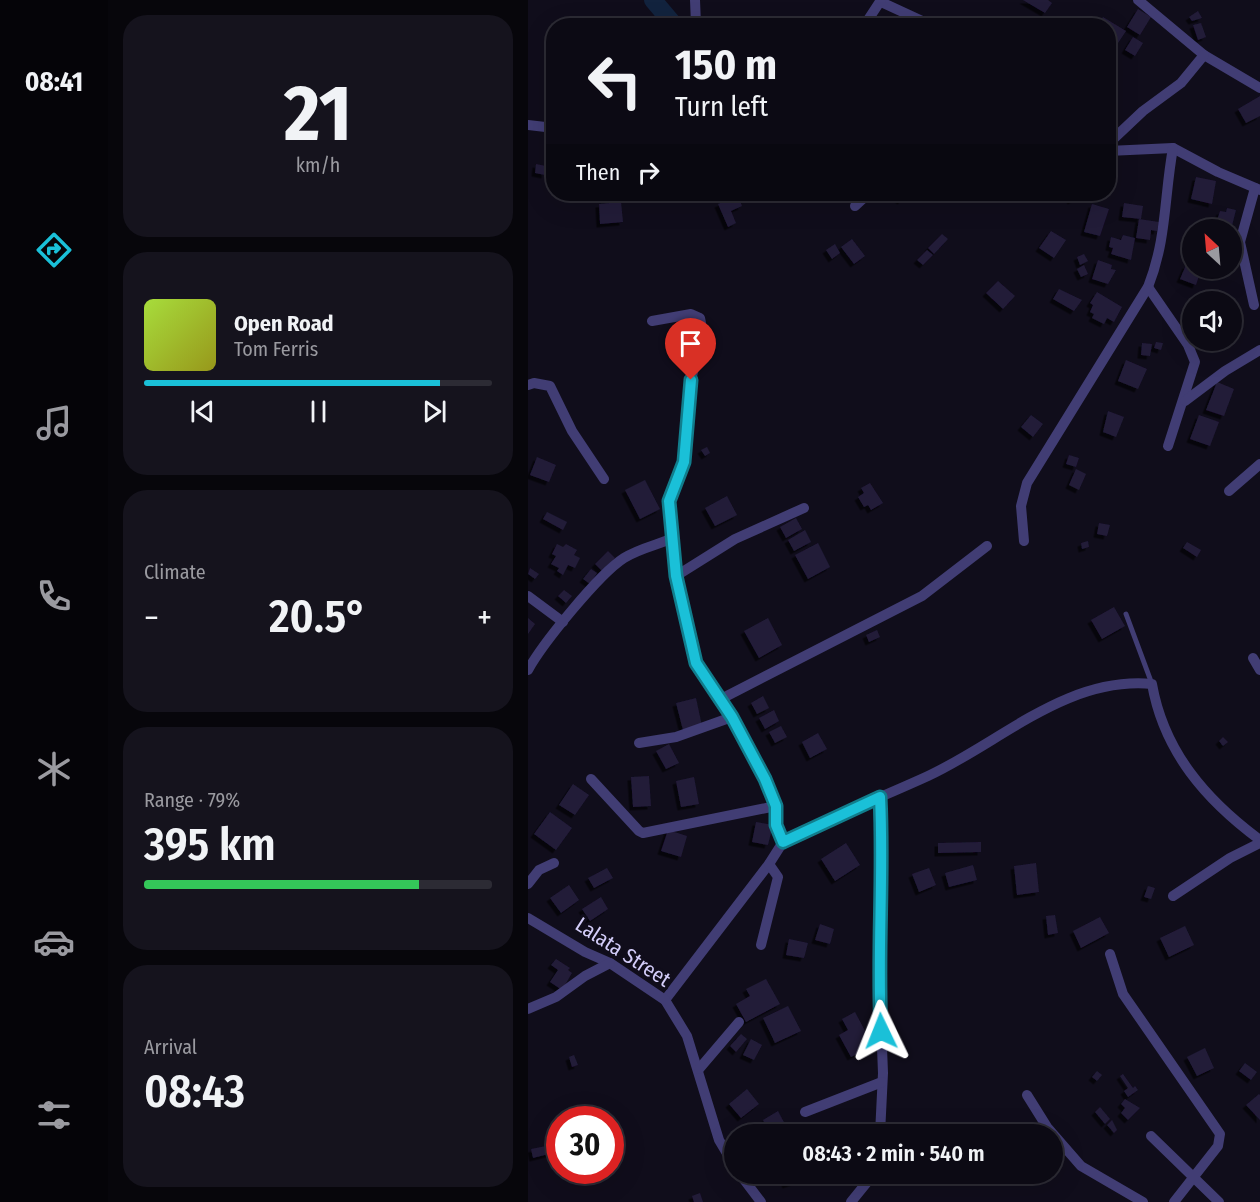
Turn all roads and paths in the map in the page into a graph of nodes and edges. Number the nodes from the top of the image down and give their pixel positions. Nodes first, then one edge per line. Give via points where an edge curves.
1 (695, 0) edge
2 (1138, 0) edge
3 (881, 1) edge
4 (696, 18) edge
5 (869, 18) edge
6 (916, 18) edge
7 (1204, 54) junction
8 (1260, 88) edge
9 (528, 125) edge
10 (546, 127) edge
11 (1116, 136) edge
12 (1173, 148) junction
13 (1116, 151) edge
14 (1257, 189) edge
15 (860, 201) edge
16 (855, 206) dead end
17 (1148, 287) junction
18 (1254, 305) dead end
19 (652, 321) dead end
20 (1260, 350) edge
21 (528, 385) edge
22 (1185, 401) junction
23 (1168, 446) dead end
24 (1260, 464) edge
25 (604, 479) dead end
26 (1229, 491) dead end
27 (804, 508) dead end
28 (671, 539) junction
29 (1024, 541) dead end
30 (987, 546) dead end
31 (676, 576) junction
32 (528, 596) edge
33 (1126, 614) dead end
34 (563, 622) junction
35 (1253, 658) dead end
36 (528, 670) edge
37 (1260, 670) edge
38 (1152, 684) junction
39 (721, 699) junction
40 (732, 717) junction
41 (639, 743) dead end
42 (591, 779) dead end
43 (880, 797) junction
44 (776, 806) junction
45 (1260, 841) edge
46 (783, 842) junction
47 (554, 862) dead end
48 (769, 864) junction
49 (528, 884) edge
50 (1173, 896) dead end
51 (528, 918) edge
52 (761, 945) dead end
53 (1110, 954) dead end
54 (610, 963) junction
55 (665, 1000) junction
56 (528, 1009) edge
57 (739, 1022) dead end
58 (699, 1069) junction
59 (882, 1082) junction
60 (1027, 1095) dead end
61 (805, 1112) dead end
62 (880, 1124) edge
63 (1151, 1136) dead end
64 (724, 1148) edge
65 (1195, 1176) junction
66 (748, 1184) edge
67 (866, 1184) edge
68 (761, 1202) edge
69 (852, 1202) edge
70 (1143, 1202) edge
71 (1174, 1202) edge
72 (1219, 1202) edge

1 - 4 street
2 - 7 street
3 - 5 street
3 - 6 street
7 - 8 street
7 - 11 street via 1181,83
9 - 10 street
12 - 13 street
12 - 14 street
12 - 17 street via 1161,253
14 - 18 street via 1240,242
15 - 16 street
17 - 22 street via 1188,345 1195,362
17 - 29 street via 1027,483 1021,506
19 - 28 street via 691,314 700,318 703,333 691,380 684,462 670,497
20 - 22 street
21 - 25 street via 550,386 572,431
22 - 23 street
24 - 26 street
27 - 31 street via 728,543
28 - 31 street
28 - 34 street via 623,558
30 - 39 street via 922,596
31 - 39 street via 696,663
32 - 34 street
33 - 38 lane
34 - 36 street
35 - 37 street
38 - 43 street via 1090,688 928,776
38 - 45 street via 1156,706 1174,751 1205,794
39 - 40 street
40 - 41 street via 676,737
40 - 44 street
42 - 44 street via 643,833
43 - 46 street
43 - 59 street via 878,945
44 - 46 street via 776,825
45 - 50 street
46 - 48 street
47 - 49 street via 539,870
48 - 52 street via 778,877
48 - 55 street
51 - 54 street, Lalata Street
53 - 65 street via 1124,994 1218,1131 1218,1146
54 - 55 street, Lalata Street
54 - 56 street via 585,975 556,997
55 - 58 street, Lalata Street via 687,1036
57 - 58 street
58 - 64 street, Lalata Street
59 - 61 street
59 - 62 street
60 - 70 street via 1047,1127 1081,1166
63 - 65 street
65 - 71 street
65 - 72 street
66 - 68 street
67 - 69 street

